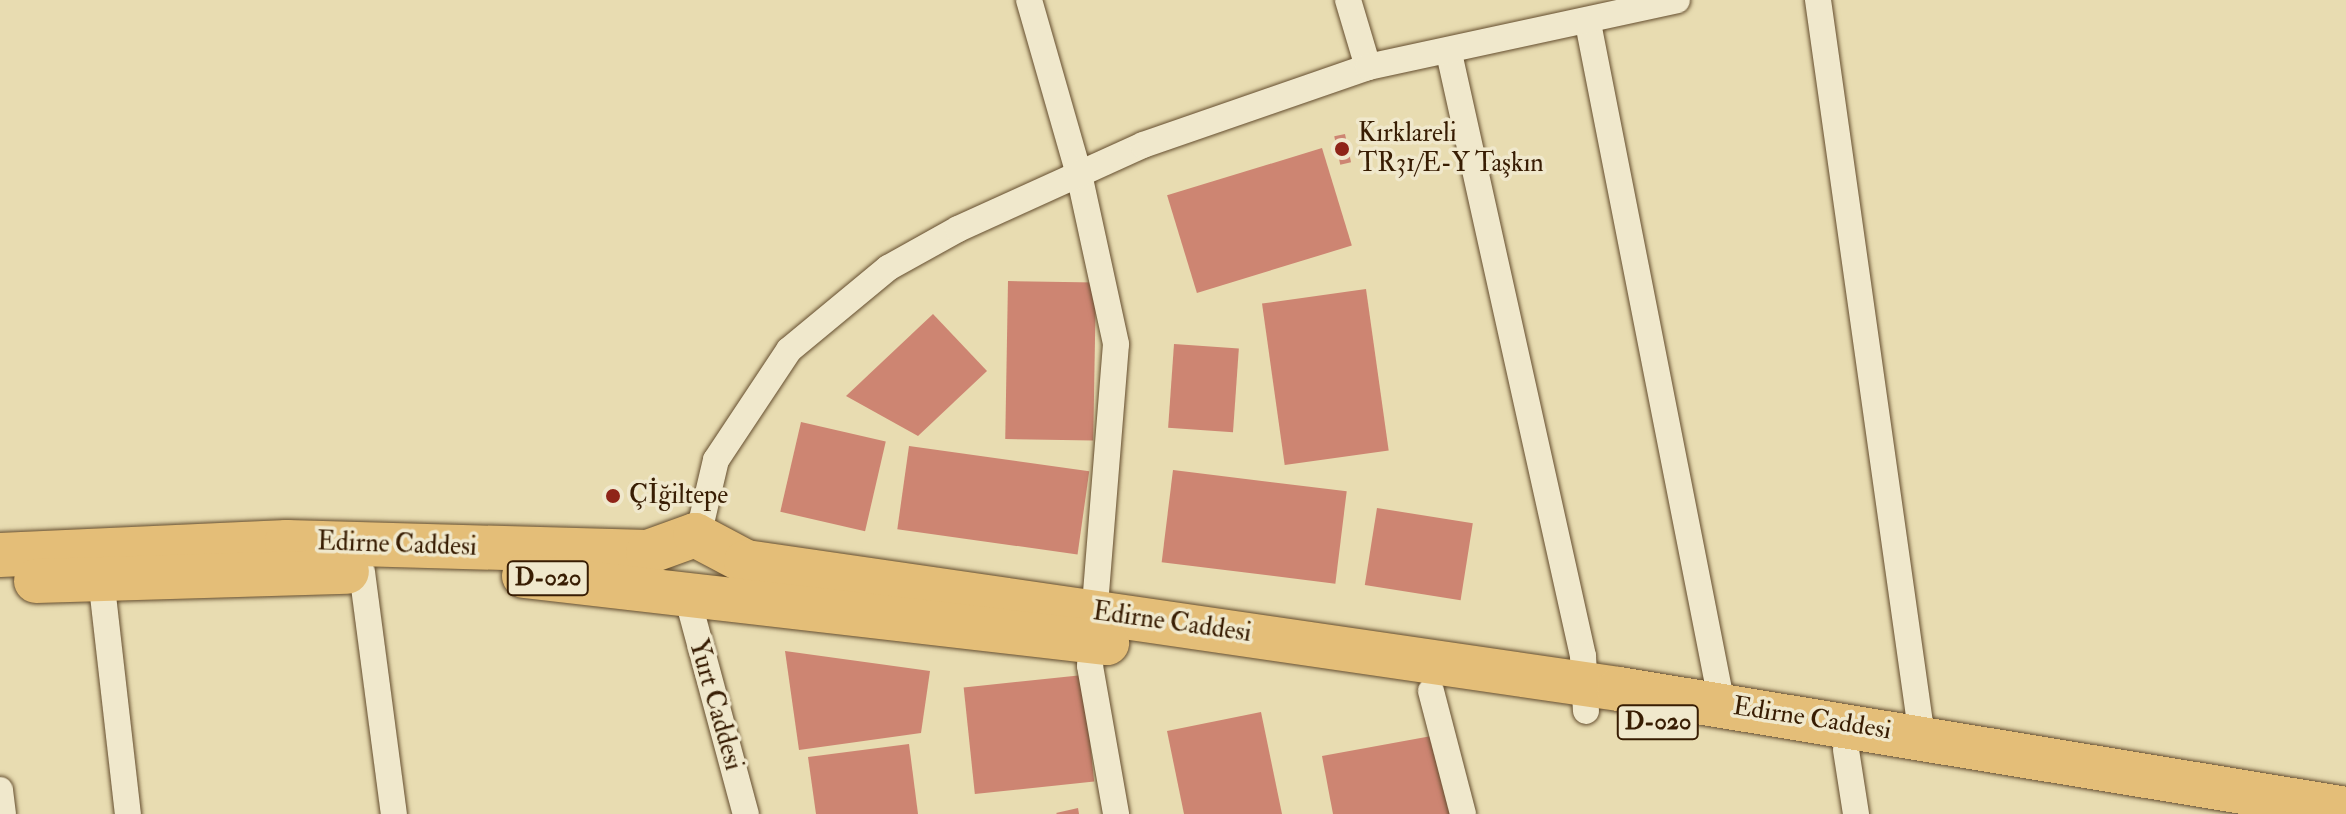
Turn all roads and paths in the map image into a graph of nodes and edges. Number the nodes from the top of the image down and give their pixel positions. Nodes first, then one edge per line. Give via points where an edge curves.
1 (1029, 0) edge
2 (1348, 0) edge
3 (1677, 0) edge
4 (1818, 0) edge
5 (1588, 23) junction
6 (1449, 53) junction
7 (1368, 67) junction
8 (1079, 174) junction
9 (693, 544) junction
10 (0, 555) edge
11 (362, 572) junction
12 (101, 578) junction
13 (0, 582) edge
14 (690, 596) junction
15 (1094, 627) junction
16 (1431, 691) junction
17 (1586, 699) junction
18 (1722, 705) junction
19 (1922, 737) junction
20 (1846, 750) junction
21 (0, 790) edge
22 (2346, 809) edge
23 (3, 814) edge
24 (128, 814) edge
25 (394, 814) edge
26 (746, 814) edge
27 (1116, 814) edge
28 (1463, 814) edge
29 (1856, 814) edge
30 (2224, 814) edge

1 - 8 street
2 - 7 street
3 - 5 street
4 - 19 street
5 - 6 street
5 - 18 street
6 - 7 street
6 - 17 street
7 - 8 street
8 - 9 street via 888,268 817,323 735,423 716,460
8 - 15 street via 1116,344
9 - 10 highway, Edirne Caddesi / D-020 via 287,542
9 - 14 highway via 664,568
9 - 14 highway via 727,575
9 - 15 highway, Edirne Caddesi
11 - 12 highway, Edirne Caddesi / D-020
11 - 14 highway, Edirne Caddesi / D-020 via 471,571
11 - 25 street
12 - 13 highway, Edirne Caddesi / D-020
12 - 24 street
14 - 15 highway, Edirne Caddesi / D-020
14 - 26 street, Yurt Caddesi
15 - 16 highway, Edirne Caddesi / D-020 via 1315,663
15 - 17 highway, Edirne Caddesi
15 - 27 street
16 - 17 highway, Edirne Caddesi / D-020
16 - 28 street
17 - 18 highway, Edirne Caddesi
17 - 20 highway, Edirne Caddesi / D-020
18 - 19 highway, Edirne Caddesi
19 - 22 highway, Edirne Caddesi
20 - 29 street
20 - 30 highway, Edirne Caddesi / D-020
21 - 23 street

